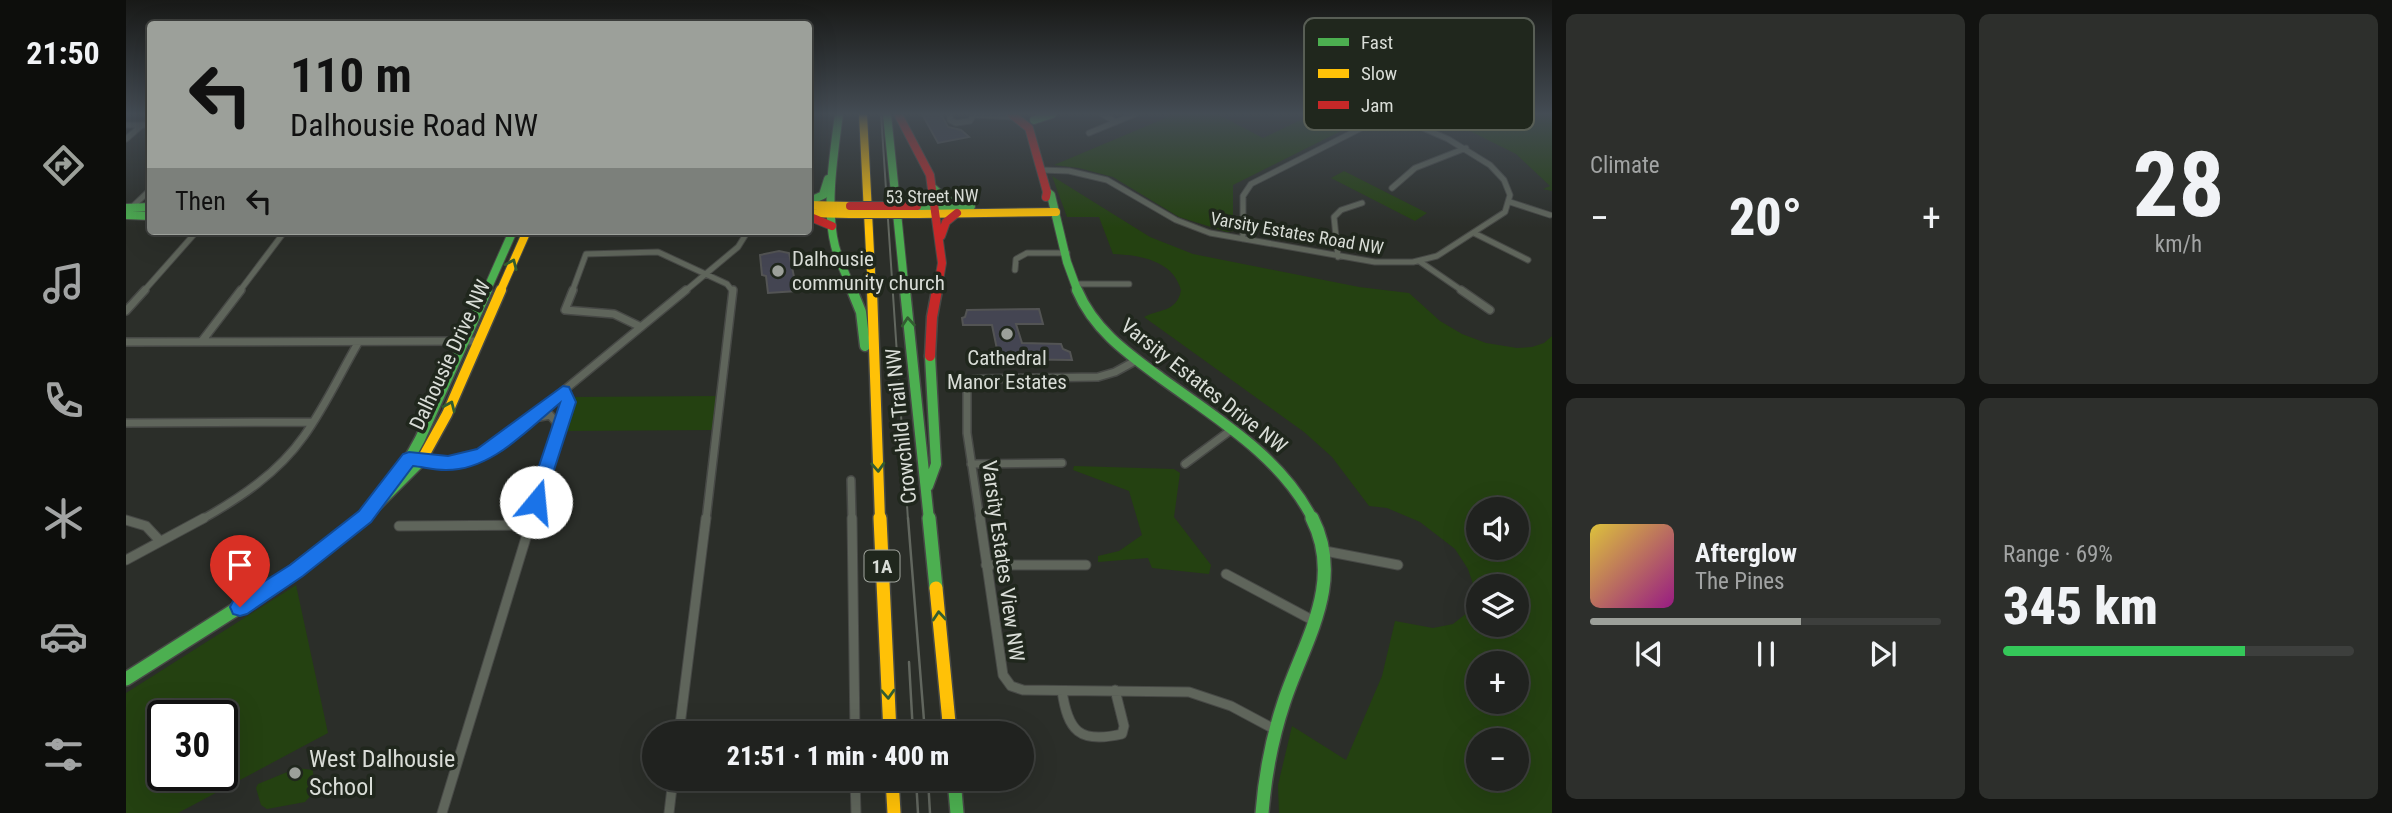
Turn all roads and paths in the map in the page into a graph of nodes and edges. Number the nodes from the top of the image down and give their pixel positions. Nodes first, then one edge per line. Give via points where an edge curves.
1 (834, 152) edge
2 (866, 152) edge
3 (891, 152) edge
4 (918, 152) edge
5 (1039, 152) edge
6 (1315, 152) edge
7 (1457, 152) edge
8 (1472, 152) edge
9 (833, 162) junction
10 (1042, 170) junction
11 (1392, 188) dead end
12 (934, 190) junction
13 (147, 193) edge
14 (812, 202) edge
15 (1510, 202) junction
16 (1362, 204) dead end
17 (812, 205) edge
18 (147, 208) edge
19 (832, 209) junction
20 (1052, 209) junction
21 (936, 210) junction
22 (961, 210) junction
23 (128, 211) edge
24 (812, 213) edge
25 (147, 215) edge
26 (1550, 215) dead end
27 (812, 216) edge
28 (832, 226) junction
29 (1474, 233) junction
30 (193, 235) edge
31 (282, 235) edge
32 (511, 235) edge
33 (525, 235) edge
34 (746, 235) edge
35 (940, 237) junction
36 (1243, 239) junction
37 (1067, 253) junction
38 (1338, 257) junction
39 (1528, 260) dead end
40 (1419, 261) junction
41 (1015, 270) dead end
42 (705, 274) junction
43 (1077, 284) junction
44 (1129, 284) dead end
45 (1490, 310) dead end
46 (126, 311) edge
47 (641, 327) junction
48 (202, 341) junction
49 (464, 341) junction
50 (478, 341) junction
51 (126, 342) edge
52 (358, 343) junction
53 (1137, 360) junction
54 (563, 391) junction
55 (874, 399) junction
56 (312, 422) junction
57 (526, 422) junction
58 (126, 423) edge
59 (1231, 430) junction
60 (557, 433) junction
61 (409, 459) junction
62 (421, 461) junction
63 (1062, 463) dead end
64 (971, 464) junction
65 (1185, 464) dead end
66 (851, 480) dead end
67 (928, 488) junction
68 (365, 516) junction
69 (126, 520) edge
70 (529, 525) junction
71 (399, 526) dead end
72 (160, 541) junction
73 (1325, 551) junction
74 (126, 560) edge
75 (986, 565) junction
76 (1086, 565) dead end
77 (1398, 565) dead end
78 (1226, 574) dead end
79 (1314, 621) junction
80 (126, 679) edge
81 (1115, 690) junction
82 (1062, 691) junction
83 (680, 721) edge
84 (855, 721) edge
85 (889, 721) edge
86 (949, 721) edge
87 (1274, 729) junction
88 (672, 791) edge
89 (855, 791) edge
90 (893, 791) edge
91 (955, 791) edge
92 (442, 813) edge
93 (669, 813) edge
94 (856, 813) edge
95 (894, 813) edge
96 (957, 813) edge
97 (1262, 813) edge

1 - 9 main road
2 - 55 main road, Crowchild Trail NW / 1A
67 -> 3 main road, Crowchild Trail NW
4 - 12 main road
5 - 10 main road, Varsity Estates Drive NW
6 - 36 street via 1251,184 1243,197
7 - 11 street via 1399,178
8 - 15 street via 1503,178
9 - 14 main road via 825,194
9 - 19 main road
10 - 20 main road, Varsity Estates Drive NW
10 - 36 street, Varsity Estates Road NW via 1100,178 1182,223
12 - 21 main road
12 - 22 main road
13 - 23 street
15 - 26 street
15 - 29 street, Varsity Estates Road NW via 1501,215
16 - 38 street via 1338,212 1333,219
17 - 19 main road, 53 Street NW
18 - 23 main road
19 - 21 main road, 53 Street NW, bridge
19 - 24 main road, 53 Street NW
19 - 28 main road
20 - 22 main road, 53 Street NW
20 - 37 main road, Varsity Estates Drive NW
21 - 22 main road, 53 Street NW
21 - 35 main road
22 - 35 main road via 946,222
23 - 25 main road
27 - 28 main road
28 - 55 main road via 835,246 861,312
29 - 39 street
29 - 40 street, Varsity Estates Road NW via 1443,253
30 - 46 street
31 - 48 street
32 - 49 main road, Dalhousie Drive NW
50 -> 33 main road, Dalhousie Drive NW
34 - 42 street
35 - 67 main road via 942,263 930,347 936,464
36 - 38 street, Varsity Estates Road NW
37 - 41 street via 1021,254
37 - 43 main road, Varsity Estates Drive NW
38 - 40 street, Varsity Estates Road NW via 1382,263
40 - 45 street
42 - 47 street
42 - 47 street via 658,253 595,251 584,255 565,310 614,314
42 - 83 street via 733,291
43 - 44 street
43 - 53 main road, Varsity Estates Drive NW via 1095,322
47 - 54 street
48 - 51 street
48 - 52 street
49 - 50 street
49 - 52 street
49 - 61 main road, Dalhousie Drive NW
62 -> 50 main road, Dalhousie Drive NW
52 - 56 street
53 - 59 main road, Varsity Estates Drive NW
53 - 64 street, Varsity Estates View NW via 1107,375 1083,379 969,382 966,425
54 - 57 street
54 - 60 street via 568,402
55 -> 85 main road, Crowchild Trail NW / 1A
56 - 58 street
56 - 72 street via 267,476
57 - 60 street via 550,415
57 - 62 street via 474,458 448,463
59 - 65 street
59 - 73 main road, Varsity Estates Drive NW via 1266,456 1299,491 1314,516
60 - 70 street
61 - 62 street
61 - 68 main road, Dalhousie Drive NW
62 - 68 main road, Dalhousie Drive NW
63 - 64 street
64 - 75 street, Varsity Estates View NW
66 - 84 street
86 -> 67 main road, Crowchild Trail NW
68 - 80 main road, Dalhousie Drive NW via 297,570
69 - 72 street via 152,529
70 - 71 street
70 - 92 street
72 - 74 street
73 - 77 street
73 - 79 main road, Varsity Estates Drive NW via 1326,587
75 - 76 street
75 - 82 street, Varsity Estates View NW via 1003,676 1018,689
78 - 79 street
79 - 87 main road, Varsity Estates Drive NW
81 - 82 street, Varsity Estates View NW
81 - 82 street via 1122,734 1084,736 1073,732 1068,723
81 - 87 street, Varsity Estates View NW via 1189,692 1231,706
87 - 97 main road, Varsity Estates Drive NW via 1263,778
88 - 93 street
89 - 94 street
90 - 95 main road
91 - 96 main road

